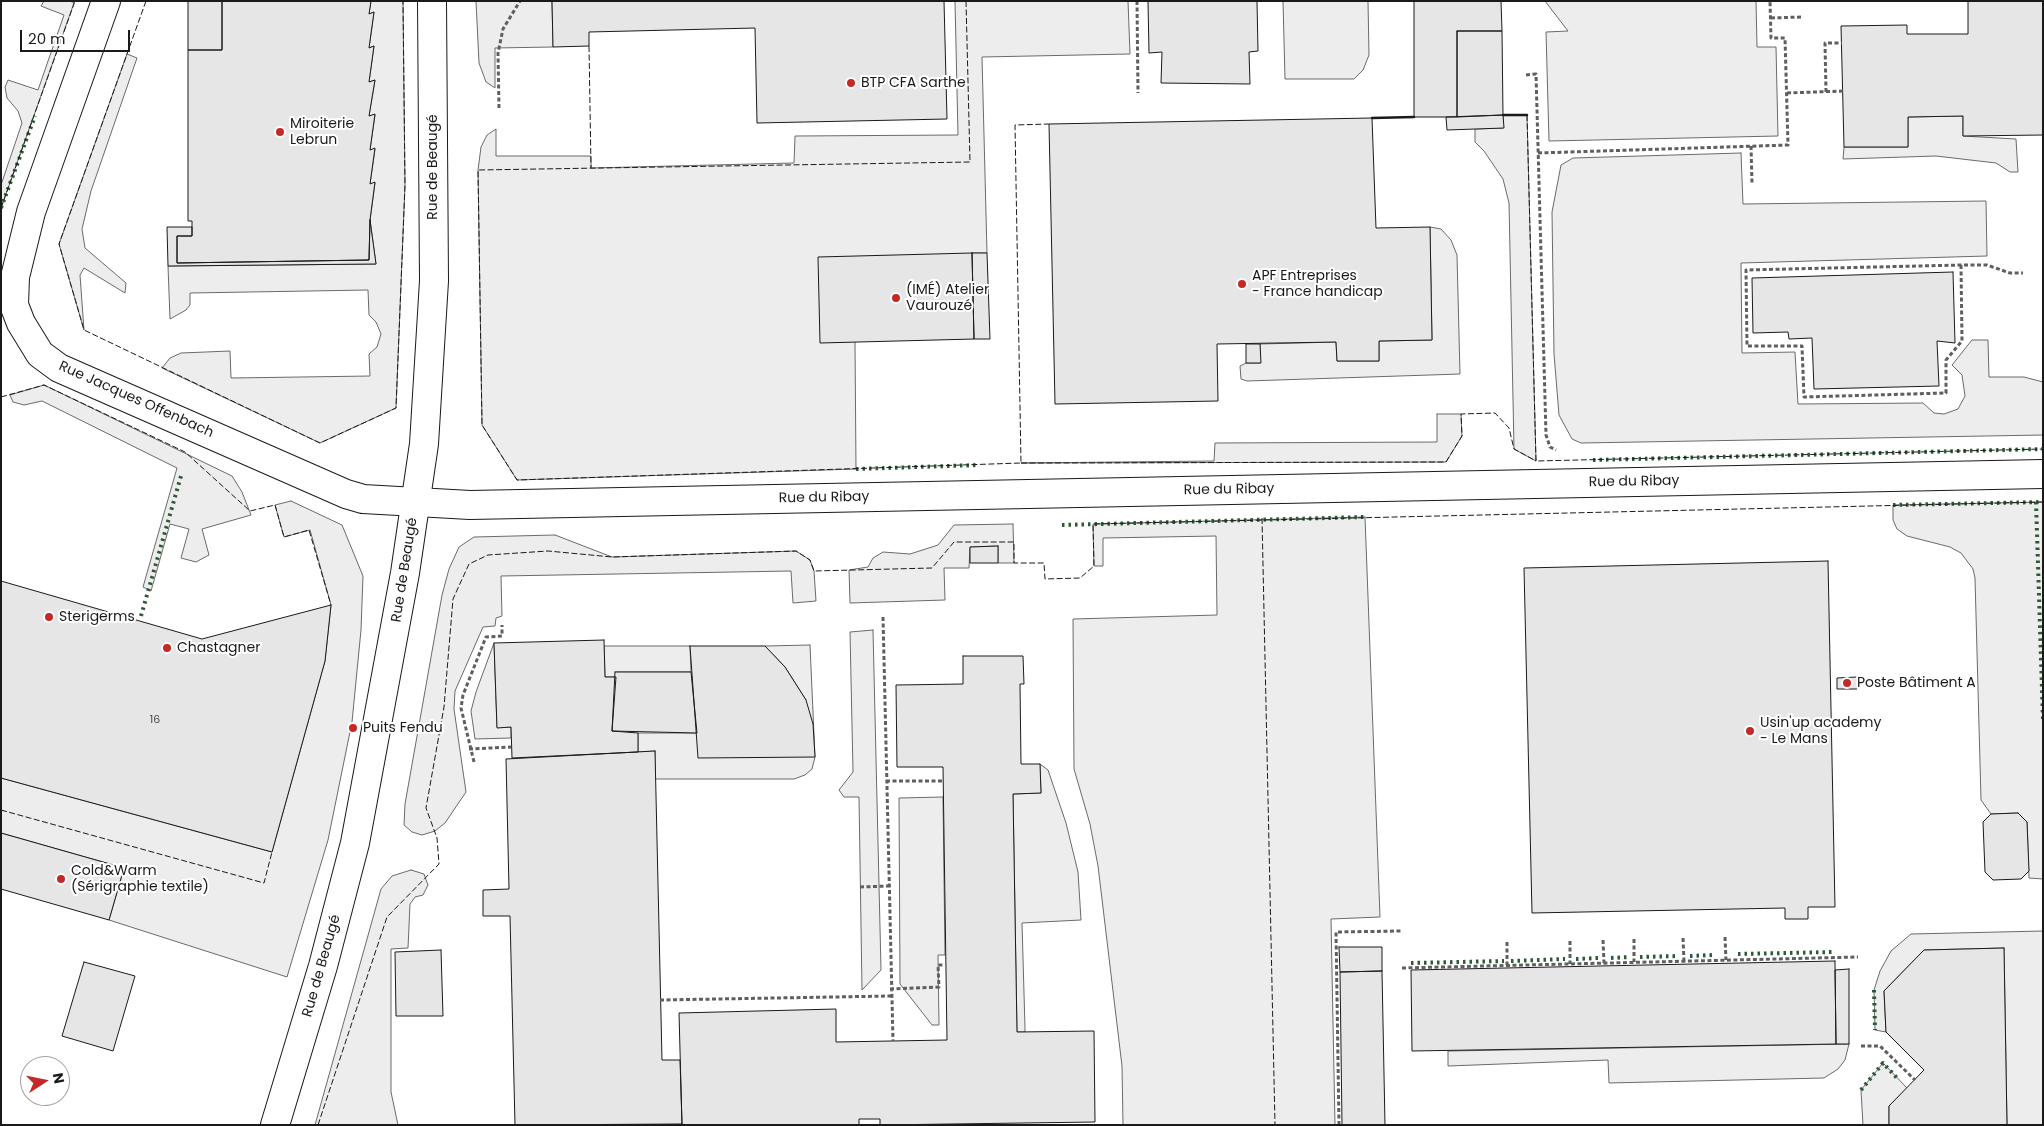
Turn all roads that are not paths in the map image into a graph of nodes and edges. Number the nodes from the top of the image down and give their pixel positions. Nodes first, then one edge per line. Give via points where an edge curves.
1 (106, 1) edge
2 (432, 1) edge
3 (8, 313) edge
4 (2043, 474) edge
5 (415, 502) junction
6 (275, 1125) edge

1 - 3 street, Rue Jacques Offenbach via 31,212
2 - 5 street, Rue de Beaugé via 434,281 425,432
3 - 5 street, Rue Jacques Offenbach via 21,323 40,354 59,368 346,494 363,499
4 - 5 street, Rue du Ribay via 470,506
5 - 6 street, Rue de Beaugé via 355,843

